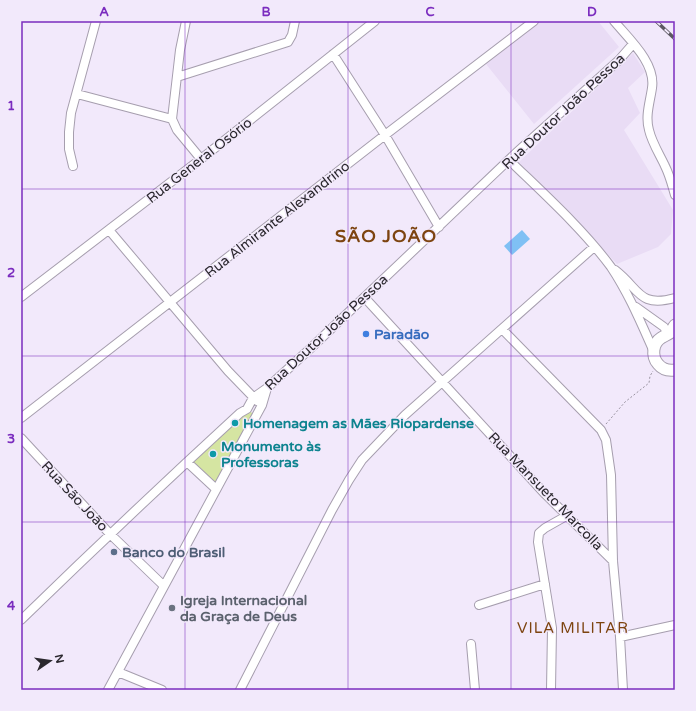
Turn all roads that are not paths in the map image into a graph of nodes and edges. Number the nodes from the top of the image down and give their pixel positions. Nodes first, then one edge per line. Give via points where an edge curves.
1 (96, 21) edge
2 (186, 21) edge
3 (294, 21) edge
4 (375, 21) edge
5 (534, 21) edge
6 (614, 21) edge
7 (633, 44) junction
8 (333, 54) junction
9 (177, 77) junction
10 (77, 94) junction
11 (172, 119) junction
12 (385, 135) junction
13 (201, 159) junction
14 (509, 160) junction
15 (72, 166) dead end
16 (675, 195) edge
17 (438, 227) junction
18 (109, 230) junction
19 (594, 247) junction
20 (611, 268) junction
21 (21, 297) edge
22 (365, 298) junction
23 (675, 298) edge
24 (170, 301) junction
25 (635, 307) junction
26 (502, 329) junction
27 (672, 331) edge
28 (654, 352) junction
29 (675, 370) edge
30 (442, 381) junction
31 (267, 388) junction
32 (253, 398) junction
33 (262, 405) junction
34 (247, 409) junction
35 (257, 415) junction
36 (21, 418) edge
37 (21, 438) edge
38 (187, 462) junction
39 (216, 489) junction
40 (568, 515) junction
41 (110, 534) junction
42 (613, 561) junction
43 (545, 584) junction
44 (164, 586) junction
45 (479, 605) dead end
46 (21, 620) edge
47 (675, 625) edge
48 (620, 637) junction
49 (471, 644) dead end
50 (118, 672) junction
51 (108, 690) edge
52 (162, 690) edge
53 (240, 690) edge
54 (475, 690) edge
55 (551, 690) edge
56 (623, 690) edge

1 - 10 street
2 - 9 street
3 - 9 street via 288,42
4 - 8 street, Rua General Osório
5 - 12 street, Rua Almirante Alexandrino
6 - 7 street
7 - 14 street, Rua Doutor João Pessoa via 619,60
7 - 16 street via 646,60 652,77 647,123 671,179
8 - 12 street
8 - 13 street, Rua General Osório
9 - 11 street
10 - 11 street
10 - 15 street via 69,132
11 - 13 street via 177,130
12 - 17 street
12 - 24 street, Rua Almirante Alexandrino
13 - 18 street, Rua General Osório
14 - 17 street, Rua Doutor João Pessoa
14 - 19 street
17 - 22 street, Rua Doutor João Pessoa
18 - 21 street, Rua General Osório
18 - 24 street
19 - 20 street
19 - 26 street
20 - 23 street via 650,301
20 - 25 street
22 - 30 street, Rua Mansueto Marcolla
22 - 31 street, Rua Doutor João Pessoa
24 - 32 street
24 - 36 street, Rua Almirante Alexandrino
25 - 27 street
25 - 28 street
26 - 30 street
26 - 42 street via 601,430 606,440 610,462
27 - 28 main road via 659,339
28 - 29 main road via 658,364 670,371
30 - 40 street, Rua Mansueto Marcolla via 544,494
30 - 53 street via 362,460 349,480
31 - 32 street, Rua Doutor João Pessoa
31 - 33 street
32 - 33 street
32 - 34 street, Rua Doutor João Pessoa
33 - 35 street
34 - 35 street
34 - 38 street, Rua Doutor João Pessoa
35 - 39 street
37 - 41 street, Rua São João
38 - 39 street
38 - 41 street, Rua Doutor João Pessoa
39 - 44 street
40 - 42 street, Rua Mansueto Marcolla
40 - 43 street via 539,533 538,542
41 - 44 street, Rua São João
41 - 46 street, Rua Doutor João Pessoa
42 - 48 street
43 - 45 street
43 - 55 street via 552,628
44 - 50 street
47 - 48 street
48 - 56 street
49 - 54 street
50 - 51 street
50 - 52 street

